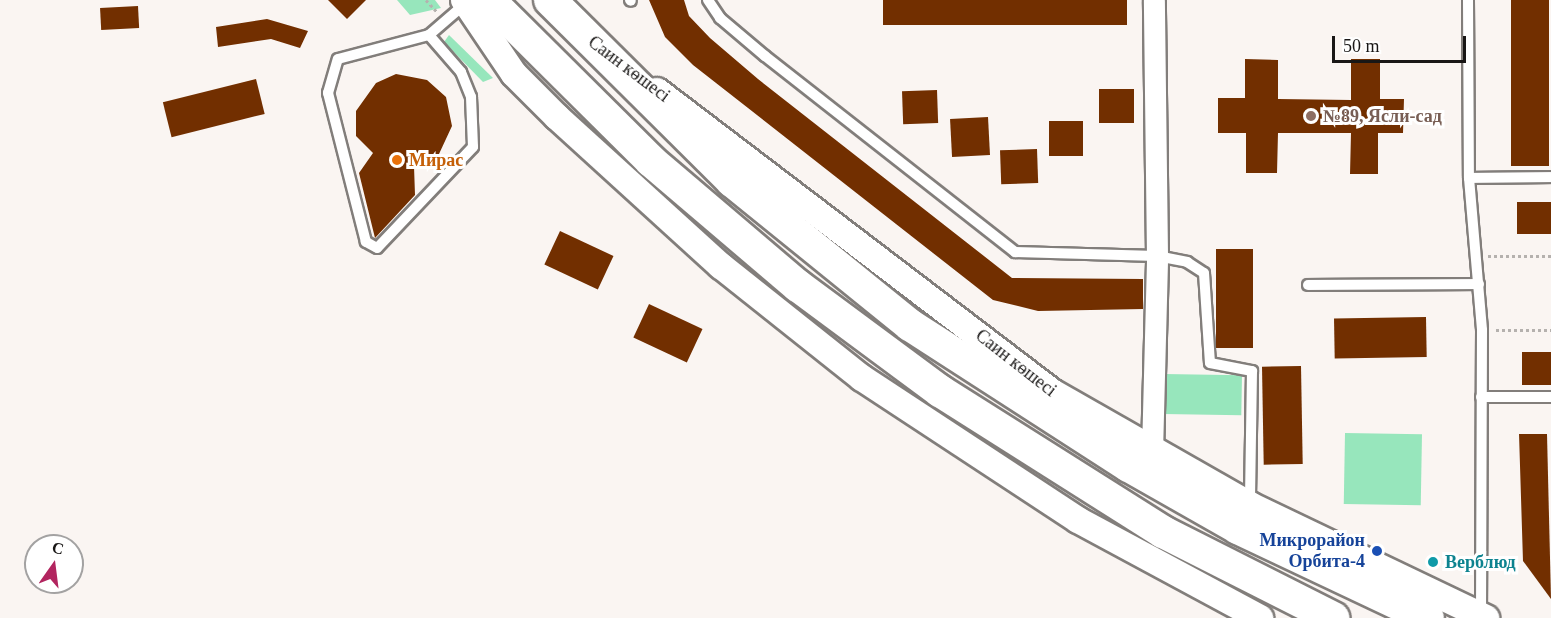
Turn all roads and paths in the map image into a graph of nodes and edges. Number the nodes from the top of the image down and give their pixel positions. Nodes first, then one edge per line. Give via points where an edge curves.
1 (550, 0) edge
2 (708, 0) edge
3 (1154, 0) edge
4 (1468, 0) edge
5 (473, 1) edge
6 (581, 34) junction
7 (429, 35) junction
8 (1551, 177) edge
9 (1469, 178) junction
10 (1157, 256) junction
11 (1474, 256) junction
12 (1551, 256) edge
13 (1479, 284) junction
14 (1308, 285) dead end
15 (1482, 330) junction
16 (1551, 330) edge
17 (1551, 397) edge
18 (1481, 398) junction
19 (1152, 452) junction
20 (1250, 505) junction
21 (1483, 617) edge
22 (1260, 618) edge
23 (1333, 618) edge
24 (1428, 618) edge

1 - 6 main road
2 - 10 lane via 720,18 765,57 1015,252
3 - 10 street
4 - 9 lane
5 - 7 lane
5 - 22 street via 514,74 557,117 721,266 862,378 1078,520
5 - 23 main road via 798,286 911,370 1163,532
6 - 19 street, Саин көшесі via 1052,392
6 - 24 main road, Саин көшесі via 732,181 910,325 1119,460 1228,522
7 - 7 lane via 338,59 328,93 366,242 377,248 473,147 471,97 461,72
8 - 9 lane
9 - 11 lane
10 - 19 street
10 - 20 lane via 1187,262 1204,273 1210,363 1252,371
11 - 12 path
11 - 13 lane
13 - 14 lane
13 - 15 lane
15 - 16 path
15 - 18 lane
17 - 18 lane
18 - 21 lane
19 - 20 street, Саин көшесі
20 - 21 street, Саин көшесі

